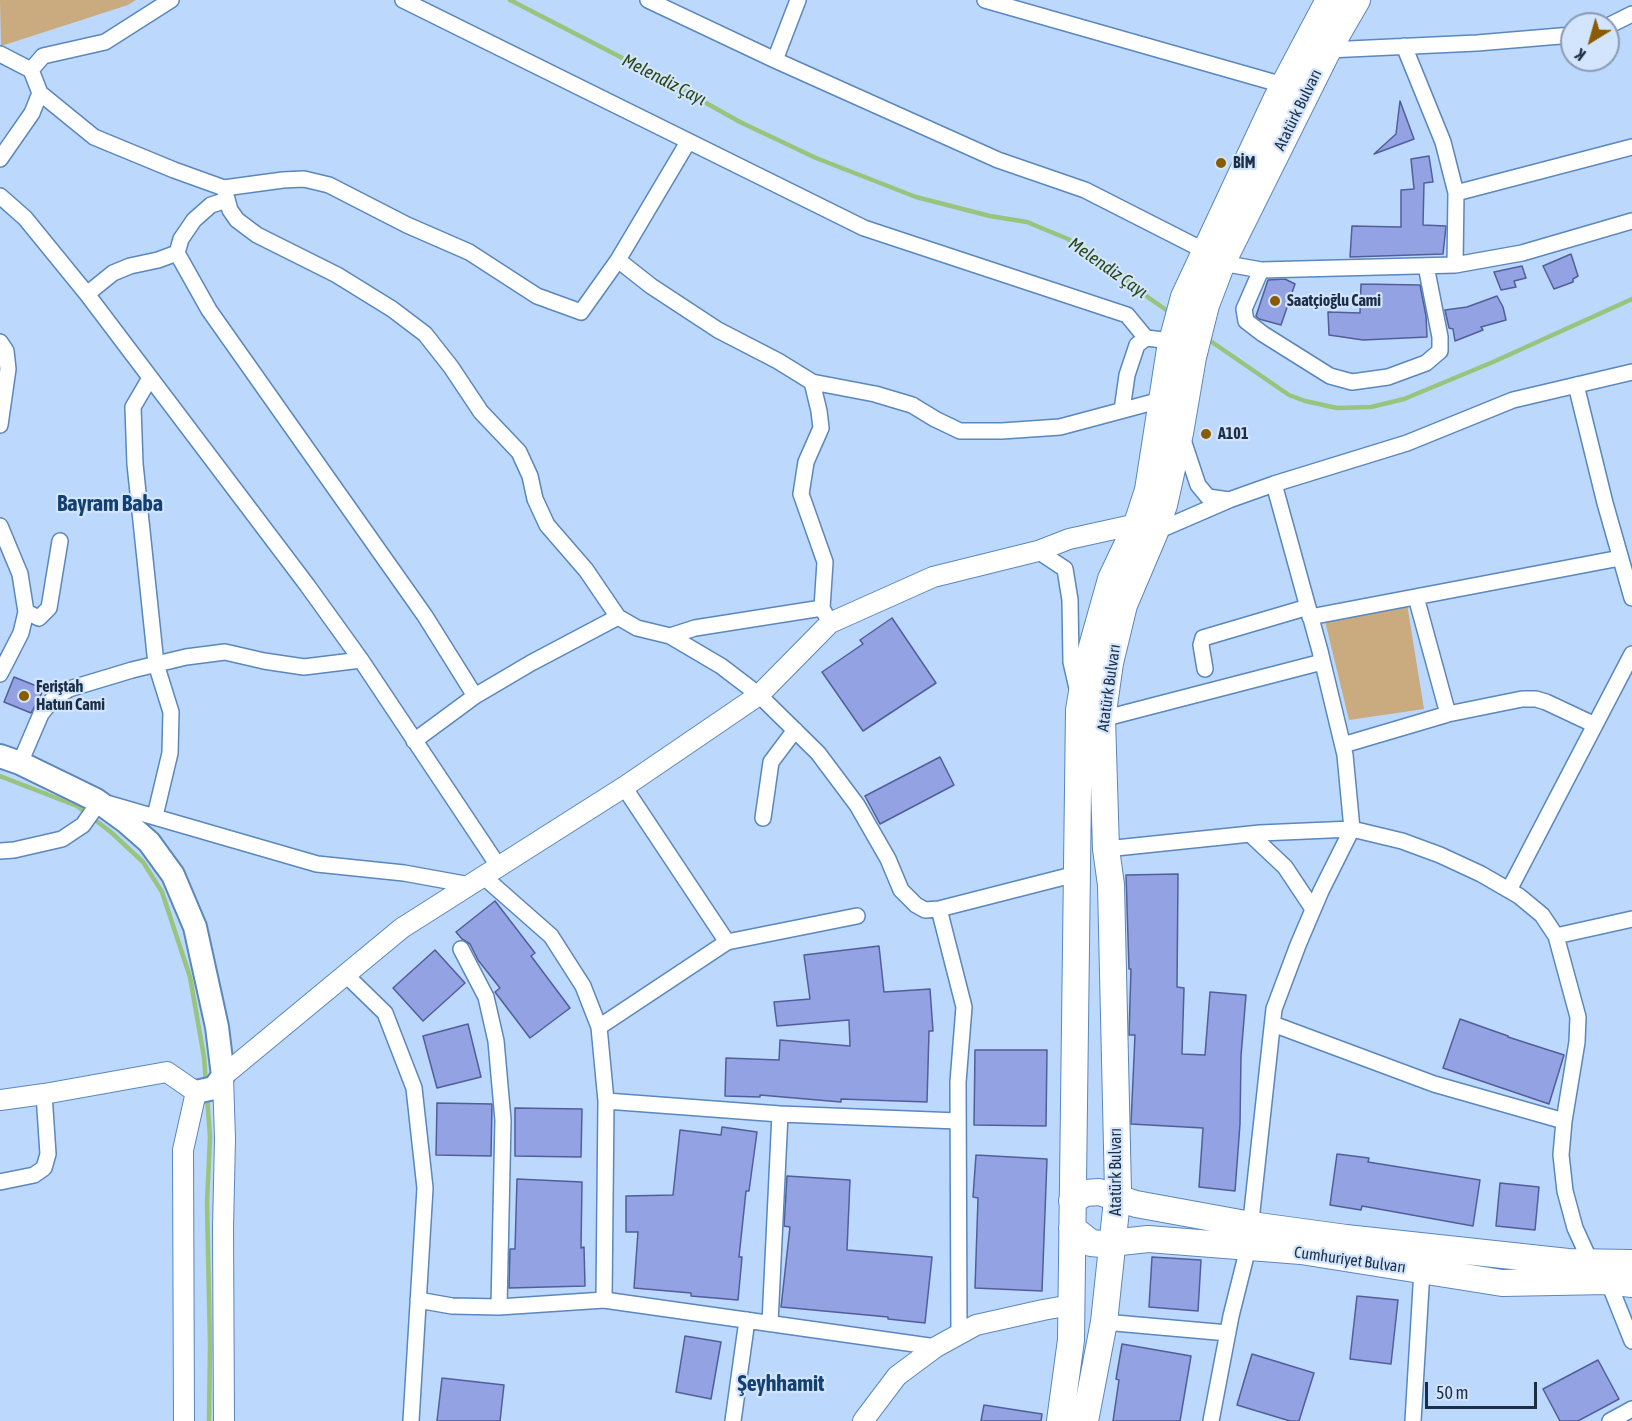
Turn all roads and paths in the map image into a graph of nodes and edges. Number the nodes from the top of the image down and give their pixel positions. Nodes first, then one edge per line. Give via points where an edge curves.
1 (171, 0) edge
2 (403, 0) edge
3 (648, 0) edge
4 (798, 0) edge
5 (985, 0) edge
6 (1329, 0) edge
7 (1357, 0) edge
8 (1560, 36) edge
9 (1404, 46) junction
10 (1328, 50) junction
11 (0, 54) edge
12 (776, 60) junction
13 (31, 70) junction
14 (1283, 85) junction
15 (40, 93) junction
16 (688, 142) junction
17 (1632, 147) edge
18 (0, 159) edge
19 (1456, 193) junction
20 (226, 194) junction
21 (0, 196) edge
22 (1632, 220) edge
23 (177, 253) junction
24 (1214, 257) junction
25 (618, 260) junction
26 (1455, 264) junction
27 (1426, 266) junction
28 (1261, 270) junction
29 (87, 294) junction
30 (1146, 338) junction
31 (0, 342) edge
32 (1179, 349) junction
33 (1632, 372) edge
34 (150, 378) junction
35 (812, 382) junction
36 (1576, 385) junction
37 (1161, 400) junction
38 (1122, 410) junction
39 (0, 425) edge
40 (1180, 433) junction
41 (1274, 484) junction
42 (1229, 500) junction
43 (0, 526) edge
44 (1146, 528) junction
45 (60, 541) dead end
46 (1038, 550) junction
47 (1620, 558) junction
48 (1416, 597) junction
49 (1632, 598) edge
50 (26, 612) junction
51 (1309, 612) junction
52 (826, 616) junction
53 (618, 617) junction
54 (670, 636) junction
55 (1632, 654) edge
56 (361, 660) junction
57 (1322, 662) junction
58 (156, 664) junction
59 (1205, 669) dead end
60 (0, 674) edge
61 (759, 695) junction
62 (475, 696) junction
63 (1080, 701) junction
64 (1448, 714) junction
65 (1102, 719) junction
66 (1595, 725) junction
67 (795, 730) junction
68 (414, 741) junction
69 (1343, 745) junction
70 (10, 759) edge
71 (624, 787) junction
72 (95, 804) junction
73 (155, 816) junction
74 (763, 818) dead end
75 (1352, 829) junction
76 (1250, 834) junction
77 (1106, 849) junction
78 (0, 851) edge
79 (1076, 874) junction
80 (484, 876) junction
81 (1509, 890) junction
82 (939, 909) junction
83 (1313, 909) junction
84 (857, 916) dead end
85 (1632, 919) edge
86 (1556, 936) junction
87 (727, 942) junction
88 (461, 949) dead end
89 (346, 975) junction
90 (1273, 1024) junction
91 (599, 1027) junction
92 (211, 1085) junction
93 (44, 1094) junction
94 (0, 1100) edge
95 (606, 1101) junction
96 (780, 1114) junction
97 (958, 1121) junction
98 (1564, 1121) junction
99 (0, 1182) edge
100 (1118, 1198) junction
101 (1072, 1201) junction
102 (1072, 1228) junction
103 (1250, 1236) junction
104 (1114, 1244) junction
105 (1591, 1263) junction
106 (1632, 1263) edge
107 (1422, 1270) junction
108 (1620, 1283) edge
109 (418, 1300) junction
110 (604, 1300) junction
111 (1071, 1305) junction
112 (499, 1307) junction
113 (747, 1320) junction
114 (1104, 1322) junction
115 (770, 1323) junction
116 (1228, 1333) junction
117 (959, 1334) junction
118 (1632, 1341) edge
119 (936, 1347) junction
120 (1632, 1409) edge
121 (184, 1421) edge
122 (224, 1421) edge
123 (411, 1421) edge
124 (733, 1421) edge
125 (863, 1421) edge
126 (1060, 1421) edge
127 (1086, 1421) edge
128 (1211, 1421) edge
129 (1413, 1421) edge
130 (1610, 1421) edge

1 - 13 street via 105,42 43,56
2 - 16 street
3 - 12 street
4 - 12 street
5 - 14 street
6 - 14 main road, Atatürk Bulvarı
7 - 10 main road, Atatürk Bulvarı
8 - 9 street
9 - 10 street
9 - 19 street via 1443,142
10 - 24 main road, Atatürk Bulvarı
11 - 13 street
12 - 24 street via 998,160 1085,189
13 - 15 street
14 - 24 main road, Atatürk Bulvarı
15 - 18 street via 32,112
15 - 20 street via 94,137
16 - 25 street
16 - 30 street via 864,228 1127,315
17 - 19 street
19 - 26 street
20 - 23 street via 194,220
20 - 25 street via 283,180 304,179 329,185 469,252 537,296 581,312
20 - 53 street via 237,220 257,235 337,275 425,334 481,412 519,452 547,525 586,570
21 - 29 street via 25,218
22 - 26 street via 1522,253
23 - 29 street via 113,273
23 - 62 street via 209,310 425,616
24 - 28 street
24 - 32 main road, Atatürk Bulvarı
25 - 35 street via 718,330
26 - 27 street
27 - 28 street
27 - 28 street via 1440,351 1426,363 1388,377 1352,382 1330,376 1246,321 1244,309
29 - 34 street
30 - 32 street
30 - 38 street via 1137,345 1127,375
31 - 39 street via 6,351 8,369
32 - 37 main road, Atatürk Bulvarı
32 - 40 main road, Atatürk Bulvarı
33 - 36 street
34 - 56 street
34 - 58 street via 133,406 135,464
35 - 38 street via 912,405 960,431 1060,426
35 - 52 street via 821,428 806,462 801,494 825,562
36 - 41 street via 1513,400 1407,443
36 - 47 street
37 - 38 street
37 - 44 main road, Atatürk Bulvarı
40 - 42 street via 1198,485 1208,497
40 - 44 main road, Atatürk Bulvarı via 1164,505
41 - 42 street
41 - 51 street
42 - 44 street
43 - 50 street via 20,574
44 - 46 street via 1069,539
44 - 63 main road, Atatürk Bulvarı via 1111,579
44 - 65 main road, Atatürk Bulvarı via 1110,663
45 - 50 street via 49,608 39,618
46 - 52 street via 933,577
46 - 63 street via 1065,569 1071,662
47 - 48 street
47 - 49 street
48 - 51 street
48 - 64 street
50 - 60 street via 21,633
51 - 57 street
51 - 59 street via 1203,638
52 - 54 street via 696,628
52 - 61 street
53 - 54 street via 637,628
53 - 62 street
54 - 61 street via 721,666
55 - 66 street
56 - 58 street via 304,667 225,652
56 - 68 street
57 - 65 street
57 - 69 street
58 - 70 street via 69,689 52,700
58 - 73 street via 171,712 171,753
61 - 67 street
61 - 71 street
62 - 68 street
63 - 79 main road, Atatürk Bulvarı
64 - 66 street via 1536,699
64 - 69 street
65 - 77 main road, Atatürk Bulvarı
66 - 81 street
67 - 74 street via 771,762
67 - 82 street via 818,753 857,805 902,890 925,910
68 - 80 street
69 - 75 street
70 - 72 main road
71 - 80 street
71 - 87 street
72 - 73 street
72 - 78 street via 83,825 62,839
72 - 92 main road via 125,821 149,842 173,875 195,927 217,1028
73 - 80 street via 316,864
75 - 76 street
75 - 81 street via 1440,855
75 - 83 street
76 - 77 street
76 - 83 street via 1285,867
77 - 100 main road, Atatürk Bulvarı via 1111,885
79 - 82 street
79 - 101 main road, Atatürk Bulvarı
80 - 89 street via 402,928
80 - 91 street via 551,936 583,986
81 - 86 street via 1542,915
82 - 97 street via 964,1007
83 - 90 street via 1274,1009
84 - 87 street
85 - 86 street
86 - 98 street via 1578,1017
87 - 91 street
88 - 112 street via 486,997 496,1041 503,1120
89 - 92 street
89 - 109 street via 385,1013 414,1088 425,1188
90 - 98 street via 1434,1084
90 - 103 street
91 - 95 street
92 - 93 street via 167,1072
92 - 121 street via 183,1150
92 - 122 street via 225,1139
93 - 94 street
93 - 99 street via 48,1154 44,1168 34,1175
95 - 96 street
95 - 110 street
96 - 97 street
96 - 115 street
97 - 117 street
98 - 105 street via 1561,1155 1565,1191
100 - 101 main road, Cumhuriyet Bulvarı via 1091,1192
100 - 103 main road, Cumhuriyet Bulvarı
100 - 104 main road, Atatürk Bulvarı
101 - 102 main road, Atatürk Bulvarı
102 - 104 main road, Cumhuriyet Bulvarı via 1091,1243
102 - 111 main road, Atatürk Bulvarı
103 - 104 main road, Cumhuriyet Bulvarı
103 - 105 main road, Cumhuriyet Bulvarı via 1358,1240
103 - 107 main road, Cumhuriyet Bulvarı via 1301,1251
103 - 116 street
104 - 114 main road, Atatürk Bulvarı
105 - 106 main road, Cumhuriyet Bulvarı
105 - 108 street
107 - 108 main road, Cumhuriyet Bulvarı via 1502,1283
107 - 129 street
108 - 118 street
109 - 112 street via 452,1306
109 - 123 street
110 - 112 street
110 - 113 street
111 - 117 street via 976,1325
111 - 126 main road, Atatürk Bulvarı via 1071,1340
113 - 115 street
113 - 124 street
114 - 116 street
114 - 127 main road, Atatürk Bulvarı
115 - 119 street
116 - 128 street
117 - 119 street
119 - 125 street via 897,1376
120 - 130 street

